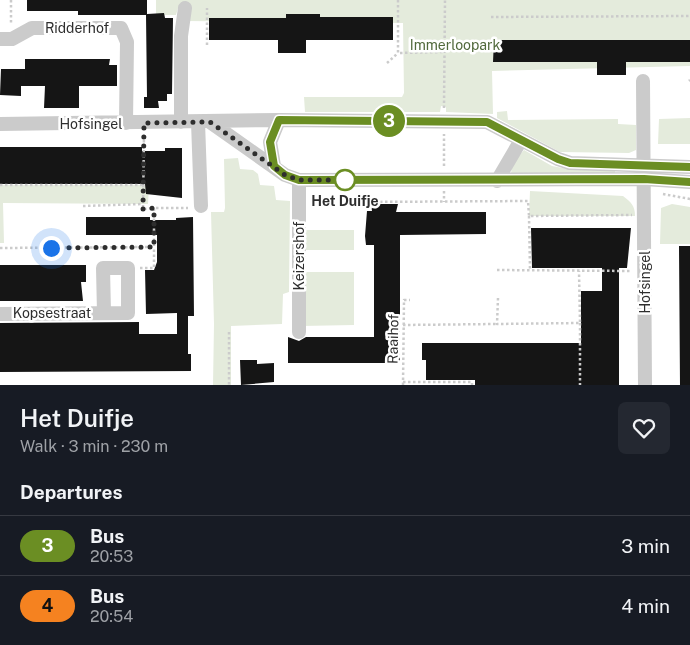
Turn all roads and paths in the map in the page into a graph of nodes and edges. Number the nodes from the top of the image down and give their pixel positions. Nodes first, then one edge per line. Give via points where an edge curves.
1 (11, 0) edge
2 (398, 0) edge
3 (445, 0) edge
4 (184, 8) dead end
5 (207, 8) dead end
6 (690, 16) edge
7 (492, 17) dead end
8 (6, 39) edge
9 (206, 45) dead end
10 (445, 52) junction
11 (398, 53) junction
12 (387, 63) dead end
13 (643, 81) dead end
14 (279, 120) junction
15 (181, 122) junction
16 (204, 122) junction
17 (444, 122) junction
18 (126, 123) junction
19 (144, 123) junction
20 (0, 124) edge
21 (521, 140) junction
22 (274, 166) junction
23 (690, 167) edge
24 (644, 172) junction
25 (299, 180) junction
26 (444, 181) junction
27 (497, 181) junction
28 (690, 182) edge
29 (144, 184) junction
30 (0, 185) edge
31 (360, 202) dead end
32 (444, 202) junction
33 (144, 204) junction
34 (82, 206) dead end
35 (196, 207) joint
36 (154, 208) junction
37 (644, 215) junction
38 (529, 216) junction
39 (154, 247) junction
40 (0, 248) edge
41 (128, 268) junction
42 (497, 270) dead end
43 (530, 270) junction
44 (579, 271) junction
45 (645, 271) junction
46 (498, 298) dead end
47 (410, 300) dead end
48 (104, 313) junction
49 (0, 314) edge
50 (580, 323) junction
51 (497, 324) junction
52 (403, 325) junction
53 (228, 332) dead end
54 (299, 332) dead end
55 (403, 383) edge
56 (229, 385) edge
57 (472, 385) edge
58 (580, 385) edge
59 (645, 385) edge

1 - 8 path
2 - 11 path
3 - 10 path
4 - 15 street
5 - 9 path
6 - 7 path
8 - 18 street, Ridderhof via 32,28 121,28 126,42
10 - 11 path
10 - 17 path
11 - 12 path
13 - 24 street, Hofsingel
14 - 16 street, Hofsingel
14 - 17 street, Hofsingel
14 - 22 street via 270,142
15 - 16 street, Hofsingel
15 - 19 street, Hofsingel
16 - 22 street
16 - 35 street
17 - 21 street, Hofsingel via 487,122
17 - 26 path
18 - 19 street, Hofsingel
18 - 20 street, Hofsingel
19 - 29 path
21 - 24 street, Hofsingel via 570,163
21 - 27 street
22 - 25 street
23 - 24 street
24 - 27 street
24 - 28 street
24 - 37 street, Hofsingel
25 - 26 street
25 - 54 street, Keizershof
26 - 27 street
26 - 32 path
29 - 30 path
29 - 33 path
31 - 32 path
32 - 38 path via 528,201
33 - 34 path
33 - 36 path via 143,209
35 - 36 path
36 - 39 path
37 - 38 path
37 - 45 street, Hofsingel
38 - 43 path
39 - 40 path
39 - 41 path via 154,268
41 - 48 street, Kopsestraat via 128,313
41 - 48 street, Kopsestraat via 103,268
42 - 43 path
43 - 44 path
44 - 45 path
44 - 50 path
45 - 59 street, Hofsingel
46 - 51 path
47 - 52 path, Raaihof via 404,300
48 - 49 street, Kopsestraat
50 - 51 path
50 - 58 path
51 - 52 path
52 - 55 path, Raaihof
53 - 56 path
55 - 57 path via 472,382

